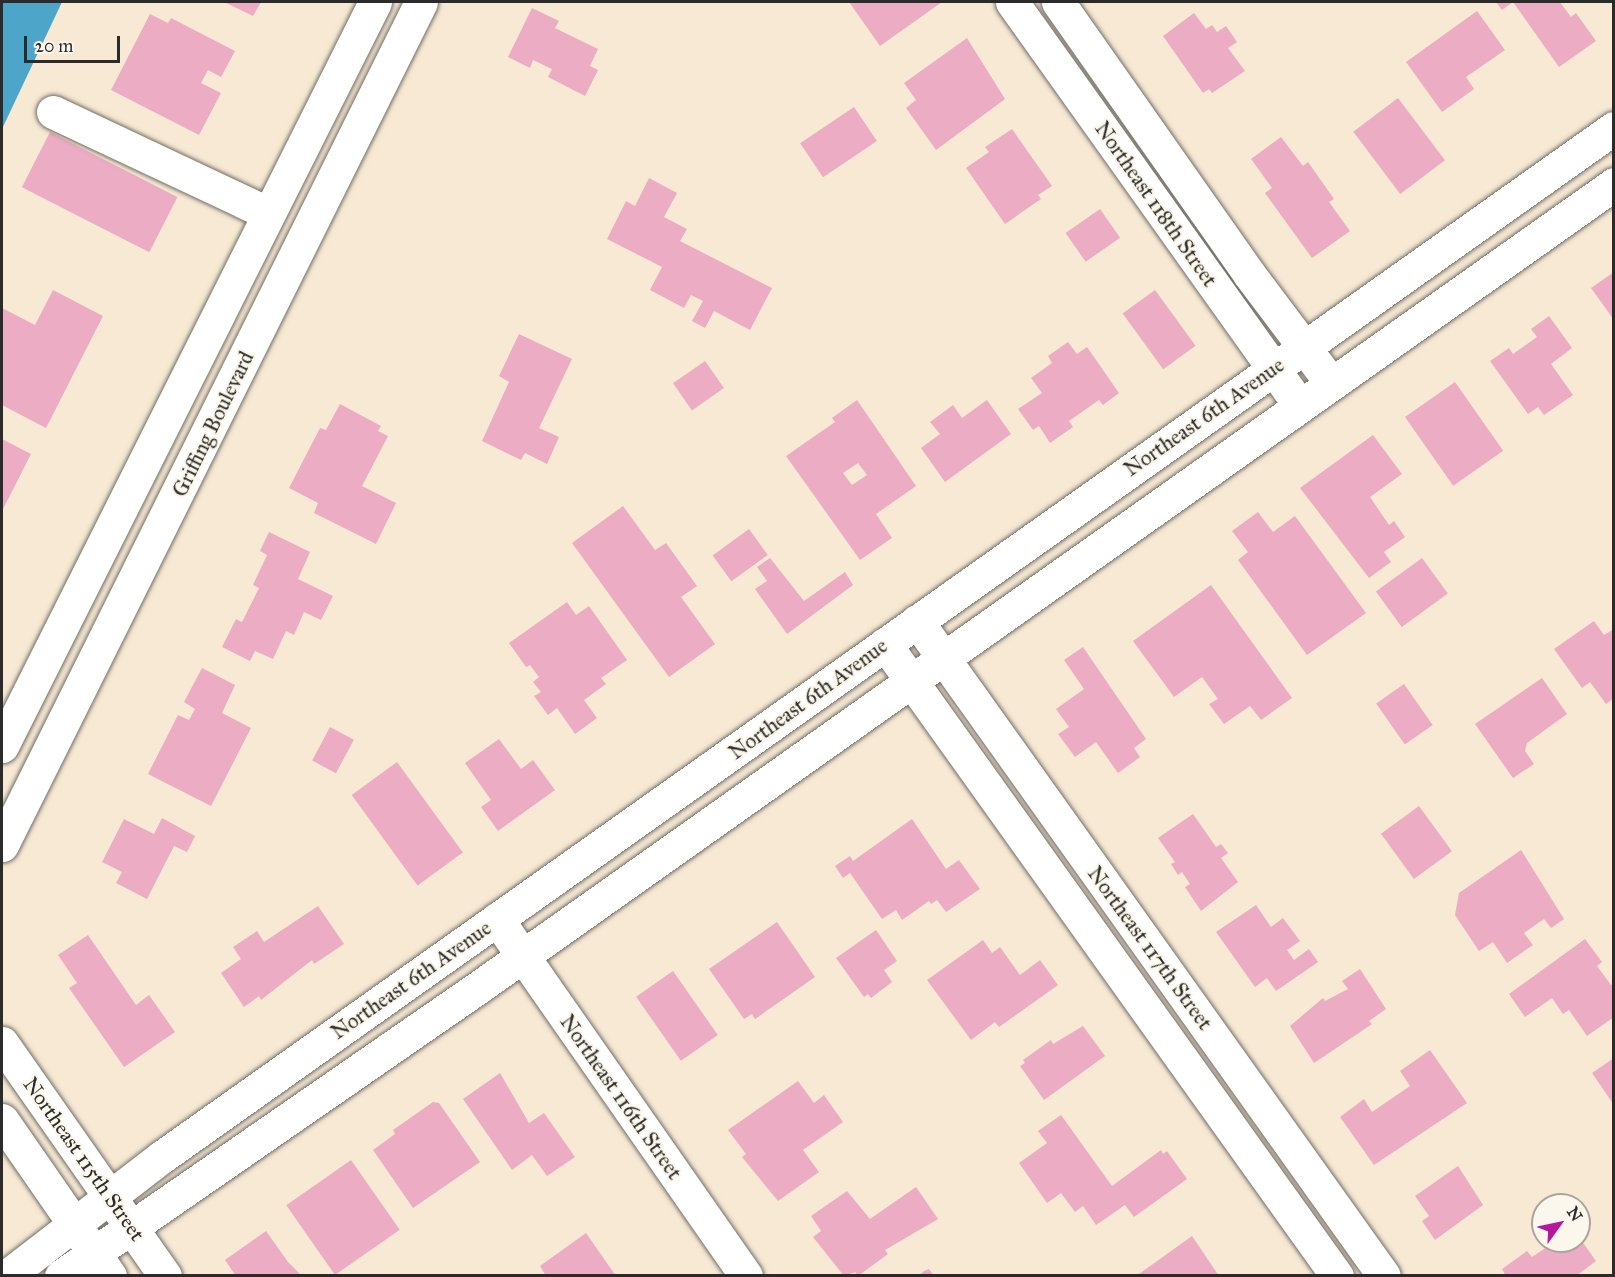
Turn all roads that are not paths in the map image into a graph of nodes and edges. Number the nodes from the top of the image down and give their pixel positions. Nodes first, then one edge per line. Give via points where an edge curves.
1 (375, 2) edge
2 (421, 2) edge
3 (1012, 2) edge
4 (1058, 2) edge
5 (53, 112) dead end
6 (1614, 128) edge
7 (1614, 184) edge
8 (268, 213) junction
9 (1305, 346) junction
10 (1273, 369) junction
11 (1331, 383) junction
12 (1300, 406) junction
13 (917, 621) junction
14 (885, 644) junction
15 (942, 658) junction
16 (911, 680) junction
17 (2, 746) edge
18 (2, 845) edge
19 (497, 919) junction
20 (522, 956) junction
21 (2, 1043) edge
22 (2, 1120) edge
23 (110, 1194) junction
24 (75, 1222) junction
25 (133, 1229) junction
26 (102, 1265) edge
27 (7, 1275) edge
28 (61, 1275) edge
29 (165, 1275) edge
30 (746, 1275) edge
31 (1337, 1275) edge
32 (1384, 1275) edge

1 - 8 street
2 - 18 street, Griffing Boulevard
3 - 10 street, Northeast 118th Street
4 - 9 street, Northeast 118th Street via 1249,274
5 - 8 street
6 - 9 street, Northeast 6th Avenue
7 - 11 street, Northeast 6th Avenue
8 - 17 street
9 - 10 street, Northeast 6th Avenue
9 - 11 street, Northeast 118th Street
10 - 12 street, Northeast 118th Street
10 - 13 street, Northeast 6th Avenue
11 - 12 street, Northeast 6th Avenue
12 - 15 street, Northeast 6th Avenue
13 - 14 street, Northeast 6th Avenue
13 - 15 street, Northeast 117th Street
14 - 16 street, Northeast 117th Street
14 - 19 street, Northeast 6th Avenue
15 - 16 street, Northeast 6th Avenue
15 - 32 street, Northeast 117th Street
16 - 20 street, Northeast 6th Avenue
16 - 31 street, Northeast 117th Street
19 - 20 street, Northeast 116th Street
19 - 23 street, Northeast 6th Avenue
20 - 25 street, Northeast 6th Avenue
20 - 30 street, Northeast 116th Street
21 - 23 street, Northeast 115th Street
22 - 24 street, Northeast 115th Street
23 - 24 street, Northeast 6th Avenue
23 - 25 street, Northeast 115th Street
24 - 26 street, Northeast 115th Street
24 - 27 street, Northeast 6th Avenue
25 - 26 street, Northeast 6th Avenue
25 - 29 street, Northeast 115th Street
26 - 28 street, Northeast 6th Avenue

